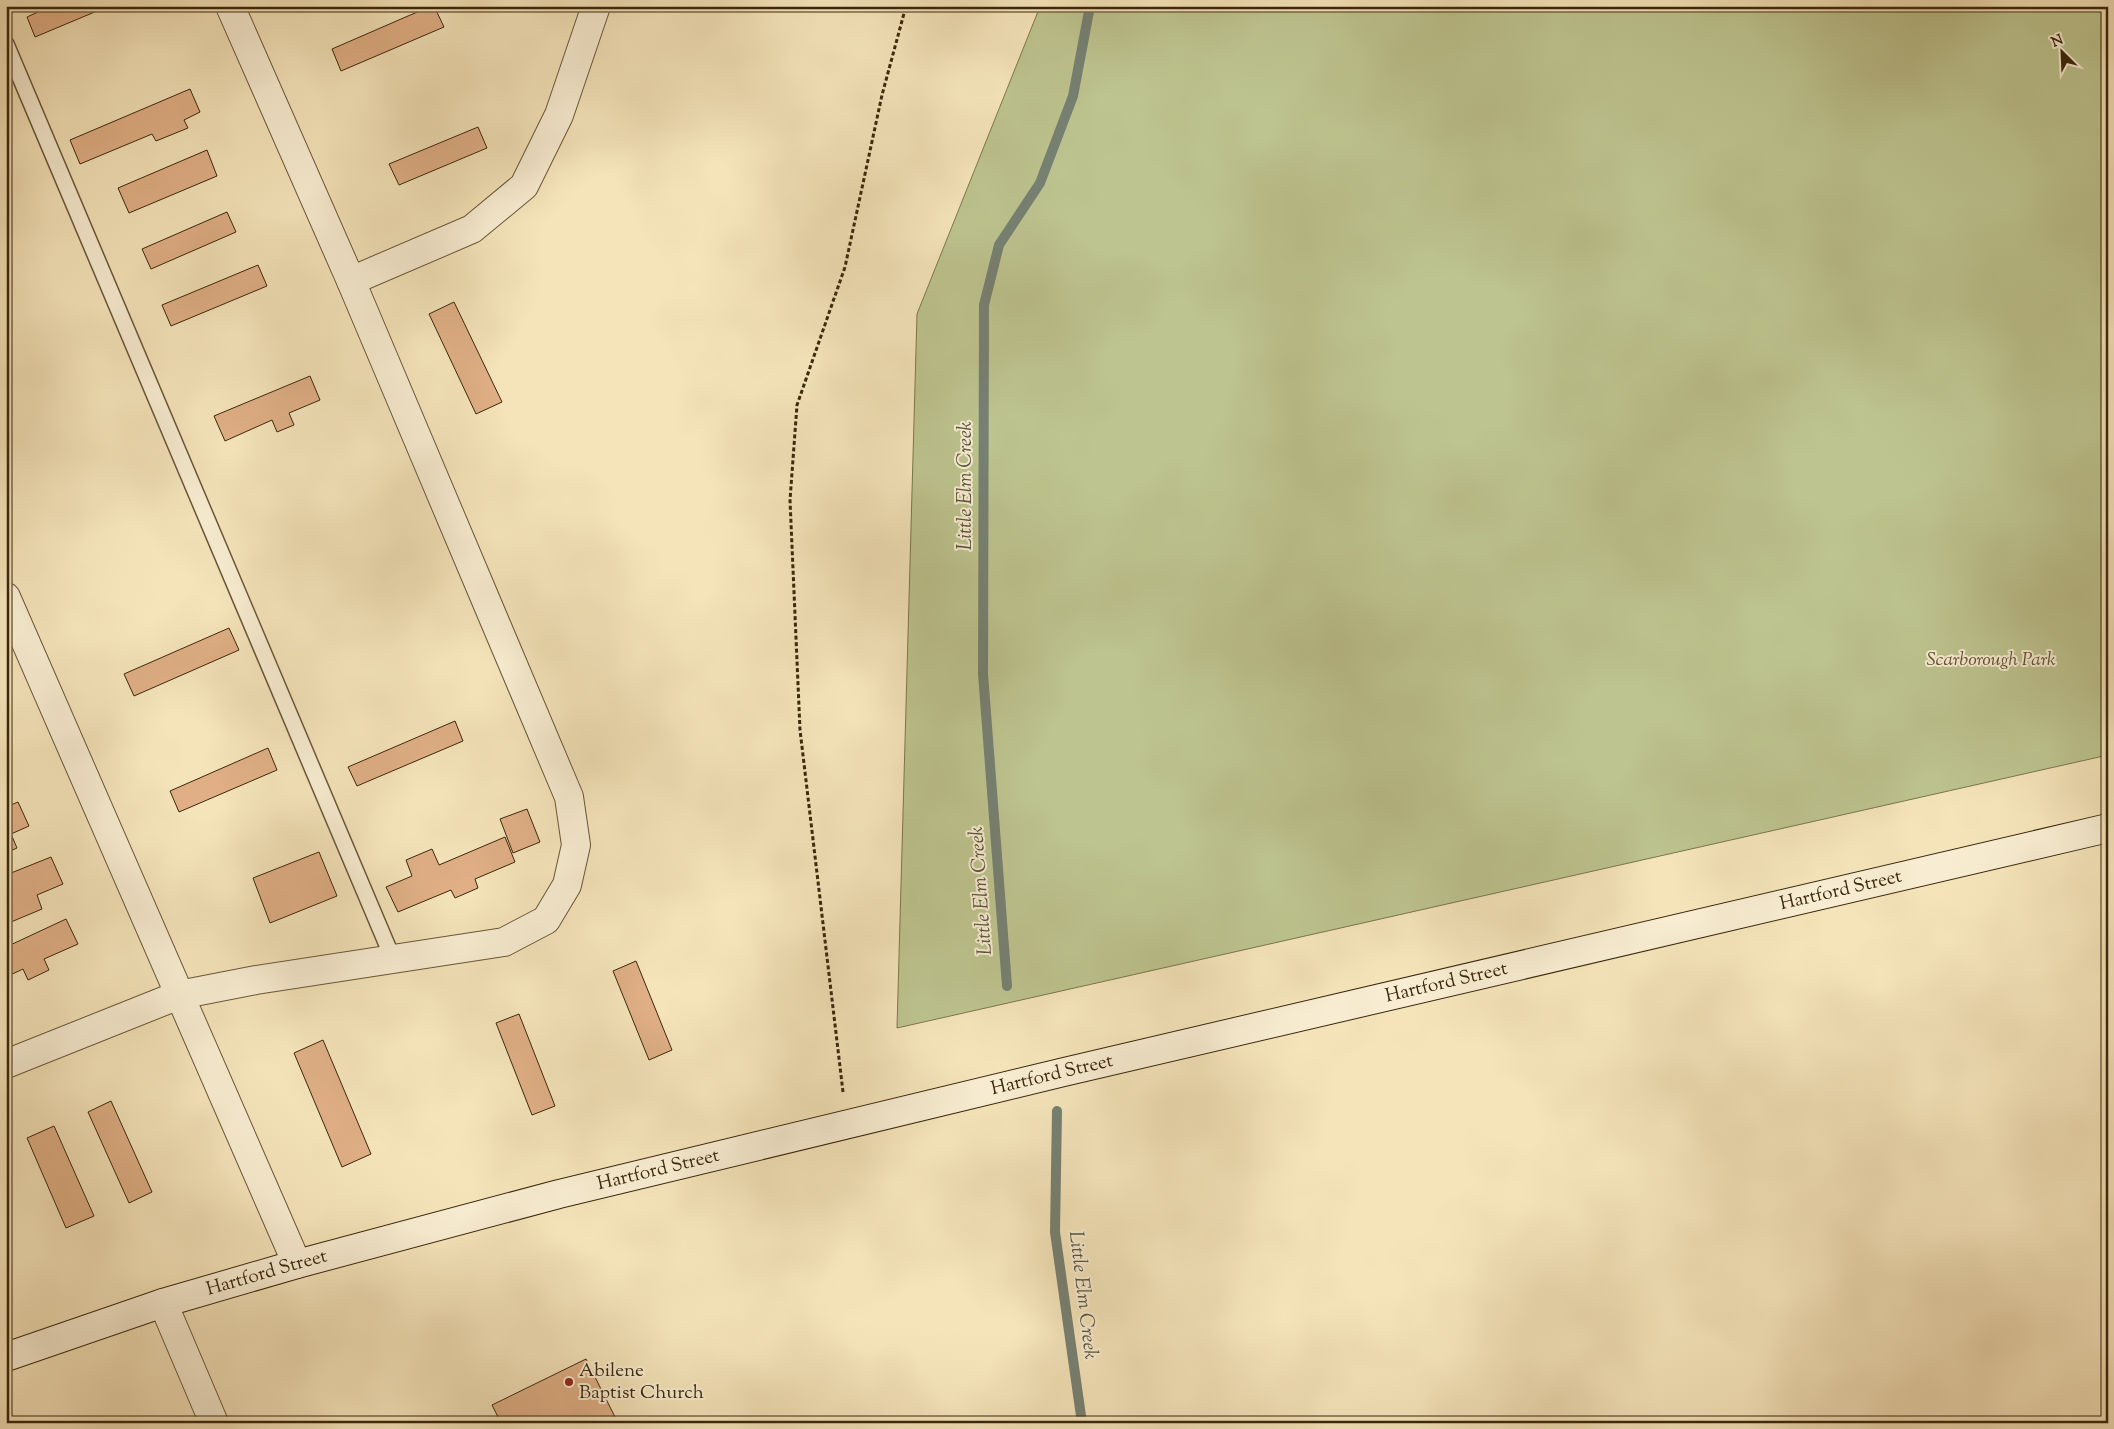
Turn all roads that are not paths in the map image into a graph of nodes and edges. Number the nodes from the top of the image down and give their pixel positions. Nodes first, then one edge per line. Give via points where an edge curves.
1 (230, 6) edge
2 (596, 6) edge
3 (6, 44) edge
4 (351, 281) junction
5 (6, 597) edge
6 (2108, 828) edge
7 (393, 959) junction
8 (179, 995) junction
9 (6, 1064) edge
10 (297, 1264) junction
11 (163, 1303) junction
12 (6, 1357) edge
13 (214, 1423) edge

1 - 4 street
2 - 4 street via 559,115 524,186 472,228
3 - 7 lane
4 - 7 street via 569,797 576,846 567,885 546,920 504,942
5 - 8 street
6 - 10 street, Hartford Street via 847,1124 559,1194
7 - 8 street
8 - 9 street
8 - 10 street
10 - 11 street, Hartford Street
11 - 12 street, Hartford Street
11 - 13 street

